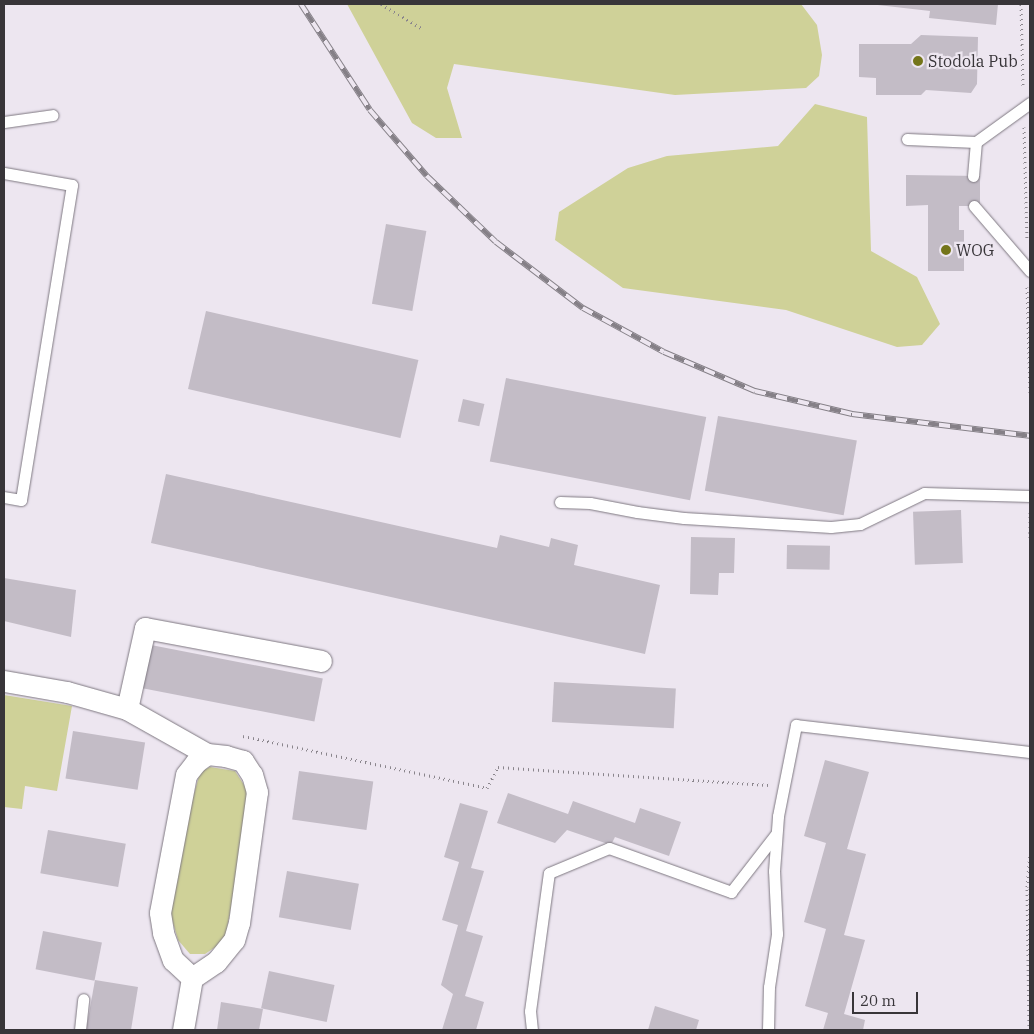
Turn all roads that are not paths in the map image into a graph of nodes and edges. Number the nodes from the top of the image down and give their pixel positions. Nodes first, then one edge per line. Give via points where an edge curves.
1 (1027, 106) edge
2 (53, 115) dead end
3 (4, 122) edge
4 (907, 139) dead end
5 (976, 142) junction
6 (4, 173) edge
7 (973, 176) dead end
8 (974, 206) dead end
9 (1029, 269) edge
10 (1030, 496) edge
11 (4, 497) edge
12 (560, 502) dead end
13 (321, 661) dead end
14 (4, 680) edge
15 (127, 709) junction
16 (1030, 752) edge
17 (207, 754) junction
18 (777, 834) junction
19 (192, 978) junction
20 (83, 999) dead end
21 (80, 1030) edge
22 (183, 1030) edge
23 (532, 1030) edge
24 (768, 1030) edge

1 - 5 lane
2 - 3 lane
4 - 5 lane
5 - 7 lane
6 - 11 lane via 72,185 21,500
8 - 9 lane
10 - 12 lane via 924,494 860,524 831,527 684,518 590,503
13 - 15 street via 145,628
14 - 15 street via 66,692
15 - 17 street
16 - 18 lane via 796,725
17 - 19 street via 186,775 160,913 163,933 174,960
17 - 19 street via 243,761 257,792 234,940 216,962
18 - 23 lane via 731,892 608,848 549,873 530,1011
18 - 24 lane via 774,871 777,934
19 - 22 street
20 - 21 lane

